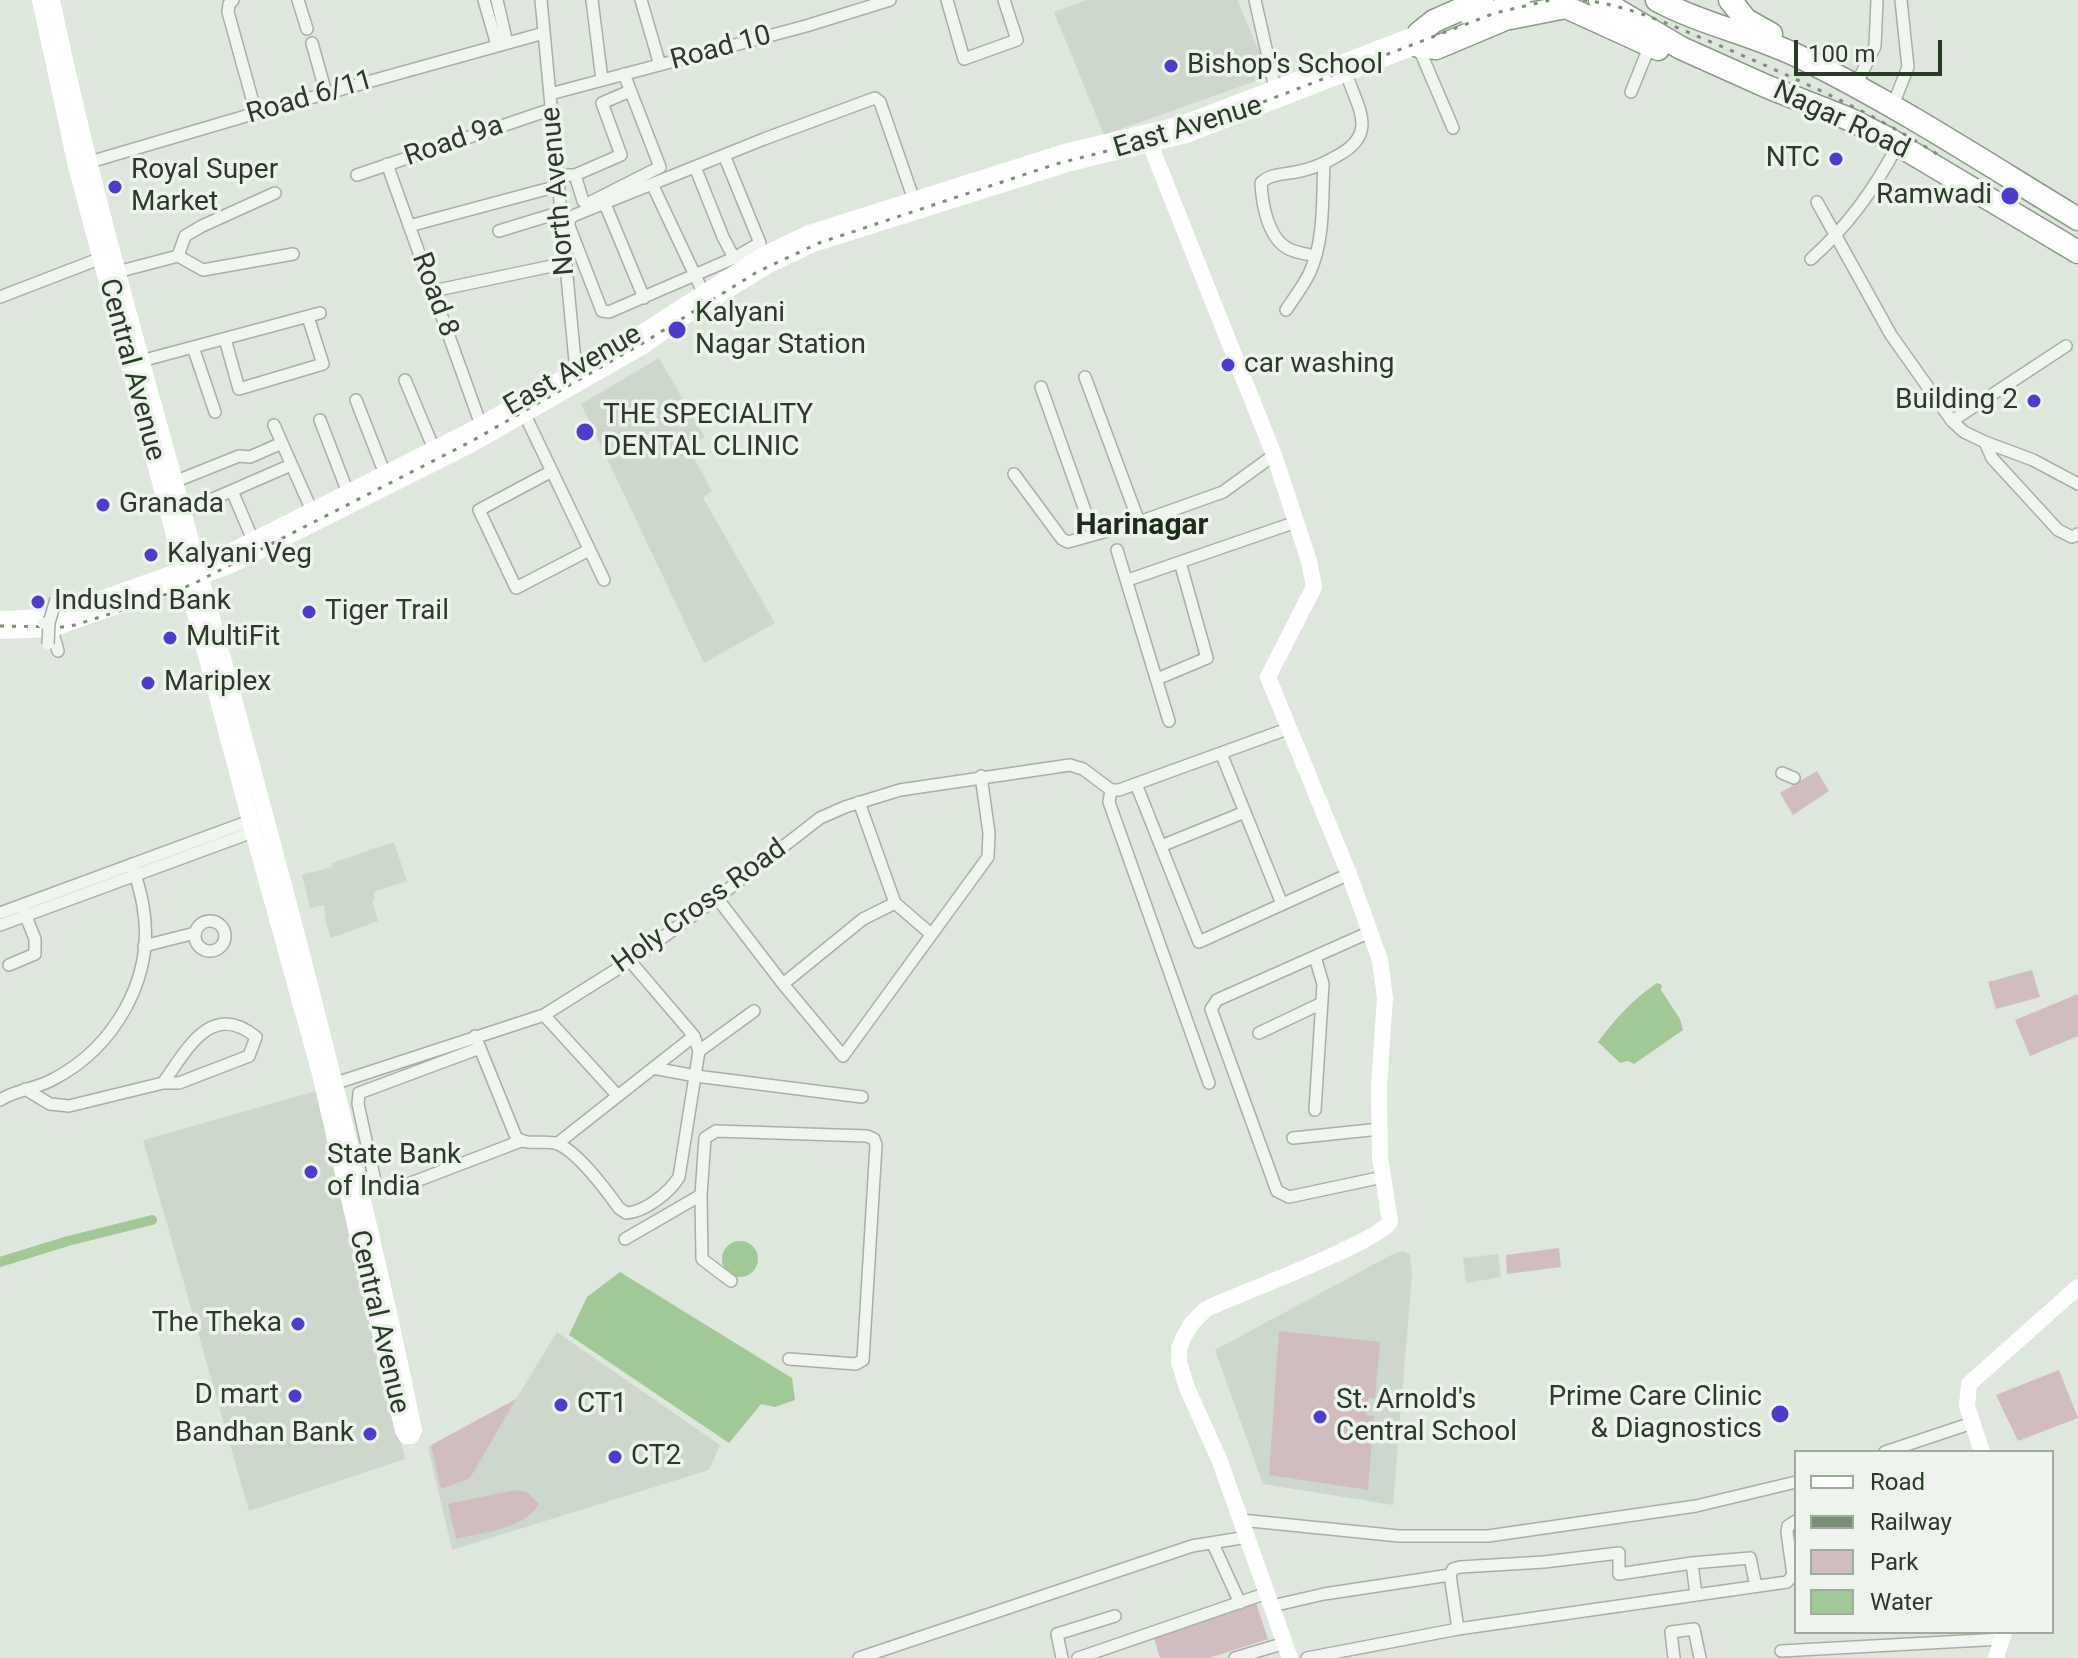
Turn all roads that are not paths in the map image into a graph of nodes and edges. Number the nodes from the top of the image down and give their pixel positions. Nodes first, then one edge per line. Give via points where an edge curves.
1 (40, 0) edge
2 (52, 0) edge
3 (233, 0) edge
4 (298, 0) edge
5 (484, 0) edge
6 (497, 0) edge
7 (541, 0) edge
8 (592, 0) edge
9 (641, 0) edge
10 (890, 0) edge
11 (947, 0) edge
12 (1004, 0) edge
13 (1255, 0) edge
14 (1482, 0) edge
15 (1522, 0) edge
16 (1600, 0) edge
17 (1657, 0) edge
18 (1730, 0) edge
19 (1877, 0) edge
20 (1901, 0) edge
21 (1555, 2) edge
22 (307, 29) dead end
23 (544, 33) junction
24 (1417, 38) junction
25 (1653, 40) junction
26 (312, 43) dead end
27 (502, 44) junction
28 (1810, 62) junction
29 (660, 65) junction
30 (1344, 68) junction
31 (624, 74) junction
32 (602, 80) junction
33 (1856, 85) junction
34 (1275, 88) junction
35 (630, 91) junction
36 (1631, 92) dead end
37 (326, 93) junction
38 (550, 94) junction
39 (1893, 105) junction
40 (552, 109) junction
41 (256, 113) junction
42 (1453, 128) dead end
43 (1148, 139) junction
44 (1898, 144) junction
45 (724, 155) junction
46 (387, 164) junction
47 (1324, 164) junction
48 (82, 165) junction
49 (695, 167) junction
50 (357, 175) dead end
51 (575, 175) junction
52 (558, 180) junction
53 (652, 184) junction
54 (275, 193) dead end
55 (914, 200) junction
56 (1817, 202) dead end
57 (605, 204) junction
58 (561, 212) junction
59 (2078, 219) edge
60 (409, 226) junction
61 (499, 231) dead end
62 (1836, 237) junction
63 (2078, 252) edge
64 (293, 254) dead end
65 (106, 256) junction
66 (178, 256) junction
67 (1315, 256) junction
68 (734, 258) junction
69 (1811, 259) dead end
70 (566, 263) junction
71 (117, 272) junction
72 (694, 277) junction
73 (0, 281) edge
74 (433, 291) junction
75 (2, 296) edge
76 (706, 297) junction
77 (644, 298) junction
78 (1286, 310) dead end
79 (225, 339) junction
80 (2066, 346) dead end
81 (193, 347) junction
82 (141, 361) junction
83 (582, 375) junction
84 (1085, 377) dead end
85 (405, 380) dead end
86 (1041, 387) dead end
87 (356, 400) dead end
88 (215, 412) dead end
89 (524, 413) junction
90 (320, 420) dead end
91 (1952, 421) junction
92 (274, 425) dead end
93 (481, 425) junction
94 (1985, 442) junction
95 (282, 443) junction
96 (434, 449) junction
97 (1274, 455) junction
98 (291, 465) junction
99 (552, 471) junction
100 (385, 474) junction
101 (1014, 474) dead end
102 (174, 482) junction
103 (2078, 484) edge
104 (232, 491) junction
105 (348, 493) junction
106 (312, 511) junction
107 (183, 512) junction
108 (1139, 522) junction
109 (1296, 522) junction
110 (1093, 533) junction
111 (2078, 534) edge
112 (253, 540) junction
113 (589, 550) junction
114 (1117, 550) dead end
115 (1180, 562) junction
116 (193, 574) junction
117 (604, 580) dead end
118 (1128, 580) junction
119 (61, 602) junction
120 (0, 619) edge
121 (0, 631) edge
122 (52, 637) junction
123 (1157, 679) junction
124 (1169, 721) dead end
125 (1290, 728) junction
126 (1221, 753) junction
127 (1782, 773) dead end
128 (981, 776) junction
129 (1794, 778) dead end
130 (1136, 784) junction
131 (1111, 790) junction
132 (859, 802) junction
133 (1245, 812) junction
134 (259, 824) junction
135 (1161, 846) junction
136 (134, 870) junction
137 (1349, 874) junction
138 (717, 898) junction
139 (895, 903) junction
140 (1282, 904) junction
141 (24, 910) junction
142 (0, 913) edge
143 (0, 925) edge
144 (1370, 932) junction
145 (195, 933) dead end
146 (931, 934) junction
147 (144, 946) junction
148 (1315, 957) junction
149 (630, 961) junction
150 (9, 965) dead end
151 (783, 984) junction
152 (1322, 1003) junction
153 (754, 1011) dead end
154 (544, 1015) junction
155 (1259, 1033) dead end
156 (475, 1036) junction
157 (694, 1036) junction
158 (480, 1048) junction
159 (699, 1051) junction
160 (653, 1068) junction
161 (696, 1076) junction
162 (163, 1083) junction
163 (1209, 1083) dead end
164 (330, 1085) junction
165 (25, 1089) junction
166 (618, 1096) junction
167 (862, 1097) dead end
168 (0, 1100) edge
169 (1315, 1110) dead end
170 (1380, 1129) junction
171 (1293, 1138) dead end
172 (521, 1141) junction
173 (558, 1143) junction
174 (1383, 1177) junction
175 (701, 1195) junction
176 (625, 1239) dead end
177 (731, 1281) dead end
178 (2076, 1292) edge
179 (383, 1317) junction
180 (789, 1359) dead end
181 (1972, 1423) junction
182 (1891, 1450) edge
183 (1981, 1450) edge
184 (1794, 1482) edge
185 (1241, 1520) junction
186 (1794, 1522) edge
187 (1247, 1537) junction
188 (1213, 1544) junction
189 (1793, 1554) edge
190 (1692, 1563) junction
191 (1450, 1575) junction
192 (1756, 1586) junction
193 (1696, 1595) junction
194 (1269, 1600) junction
195 (1240, 1603) junction
196 (1115, 1616) dead end
197 (1458, 1629) junction
198 (2003, 1636) edge
199 (1288, 1650) edge
200 (1781, 1651) dead end
201 (859, 1658) edge
202 (1062, 1658) edge
203 (1078, 1658) edge
204 (1235, 1658) edge
205 (1307, 1658) edge
206 (1674, 1658) edge
207 (1700, 1658) edge
208 (1996, 1658) edge

1 - 48 street, Central Avenue
2 - 48 street, Central Avenue
3 - 41 street via 228,12
4 - 22 street
5 - 27 street
6 - 27 street
7 - 23 street, North Avenue
8 - 32 street
9 - 29 street
10 - 29 street, Road 10
11 - 12 street via 964,59 1017,40
13 - 34 street
14 - 24 highway via 1434,21
15 - 24 street
16 - 25 highway
17 - 28 highway, Nagar Road
18 - 28 highway via 1746,20 1792,44
19 - 33 street via 1878,34
20 - 39 street via 1908,67
21 - 24 street
23 - 27 street, Road 6/11
23 - 38 street, North Avenue
24 - 25 highway via 1436,48 1505,19 1566,7
24 - 30 street, East Avenue
24 - 42 street
25 - 36 street
25 - 44 highway, Nagar Road via 1742,90 1751,93 1768,87
26 - 37 street
27 - 37 street, Road 6/11
28 - 33 highway, Nagar Road
29 - 31 street, Road 10
30 - 34 street, East Avenue
30 - 43 street, East Avenue via 1195,132
30 - 47 street via 1363,133 1352,148
31 - 32 street, Road 10
31 - 35 street
32 - 38 street, Road 10
33 - 39 highway, Nagar Road
34 - 43 street, East Avenue
35 - 51 street via 602,103 621,155
35 - 51 street via 660,167 587,204
37 - 41 street, Road 6/11
38 - 40 street, North Avenue
39 - 59 highway, Nagar Road
40 - 46 street, Road 9a
40 - 52 street, North Avenue
41 - 48 street, Road 6/11
43 - 55 street, East Avenue via 1064,152
43 - 76 street, East Avenue via 813,244
43 - 97 street
44 - 62 street
44 - 63 highway, Nagar Road
45 - 49 street
45 - 55 street via 875,98
45 - 68 street via 760,243
46 - 50 street, Road 9a
46 - 60 street, Road 8
47 - 67 street
47 - 67 street via 1261,183 1276,238 1288,249
48 - 65 street, Central Avenue
49 - 53 street
49 - 68 street
51 - 52 street
52 - 58 street, North Avenue
52 - 60 street
53 - 57 street
53 - 72 street
54 - 66 street via 185,236
55 - 76 street, East Avenue via 785,244
56 - 62 street
57 - 77 street
57 - 77 street via 569,219 599,307 609,312
58 - 61 street
58 - 70 street, North Avenue
60 - 74 street, Road 8
62 - 69 street
62 - 91 street via 1891,335
64 - 66 street via 203,270
65 - 71 street, Central Avenue
65 - 75 street
65 - 116 street, Central Avenue
66 - 71 street
67 - 78 street
68 - 72 street
70 - 74 street
70 - 83 street, North Avenue via 575,361
71 - 82 street, Central Avenue
72 - 76 street
72 - 77 street
73 - 75 street
74 - 93 street, Road 8
76 - 83 street, East Avenue via 645,345
79 - 79 street via 314,315 323,364 239,389
79 - 81 street
80 - 91 street
81 - 82 street
81 - 88 street
82 - 102 street, Central Avenue
83 - 89 street, East Avenue
83 - 93 street, East Avenue
84 - 108 street
85 - 96 street
86 - 110 street
87 - 100 street
89 - 99 street
89 - 116 street, East Avenue via 472,444
90 - 105 street
91 - 94 street
92 - 95 street
93 - 96 street, East Avenue
94 - 103 street
94 - 111 street via 1992,458 2058,530 2072,537
95 - 98 street
95 - 102 street
96 - 100 street, East Avenue
97 - 108 street via 1223,492
97 - 109 street
98 - 104 street
98 - 106 street
99 - 113 street
99 - 113 street via 479,510 516,588
100 - 105 street, East Avenue
101 - 110 street via 1065,542
102 - 107 street, Central Avenue
104 - 107 street
104 - 112 street
105 - 106 street, East Avenue
106 - 112 street, East Avenue
107 - 116 street, Central Avenue
108 - 110 street
109 - 115 street
109 - 125 street via 1314,587 1268,677
112 - 116 street, East Avenue
113 - 117 street
114 - 118 street
115 - 118 street
115 - 123 street via 1207,658
116 - 119 street, East Avenue
116 - 122 street, East Avenue
116 - 134 street, Central Avenue
118 - 123 street
119 - 120 street, East Avenue via 41,619
119 - 122 street, bridge via 56,599
121 - 122 street, East Avenue
123 - 124 street
125 - 126 street
125 - 137 street
126 - 130 street
126 - 133 street
127 - 129 street
128 - 131 street, Holy Cross Road via 1070,765
128 - 132 street, Holy Cross Road
128 - 146 street via 988,857
130 - 131 street
130 - 135 street
131 - 163 street via 1109,802
132 - 138 street, Holy Cross Road via 820,818
132 - 139 street
133 - 135 street
133 - 140 street
134 - 136 street
134 - 164 street, Central Avenue
135 - 140 street via 1199,942
136 - 141 street
136 - 147 street via 143,906
137 - 140 street
137 - 144 street
138 - 149 street, Holy Cross Road
138 - 151 street
139 - 146 street
139 - 151 street via 863,919
141 - 142 street
141 - 143 street
141 - 150 street via 35,954
144 - 148 street
144 - 170 street via 1385,998
145 - 147 street
146 - 151 street via 843,1056
147 - 165 street via 134,991 97,1049 50,1081
148 - 152 street via 1322,975
148 - 174 street via 1217,1000 1213,1017 1277,1191 1289,1197
149 - 154 street, Holy Cross Road
149 - 157 street
152 - 155 street
152 - 169 street
153 - 159 street
154 - 156 street, Holy Cross Road
154 - 166 street
156 - 158 street
156 - 164 street, Holy Cross Road
157 - 159 street
157 - 160 street
158 - 172 street
158 - 172 street via 359,1093 375,1181 390,1191
159 - 161 street
160 - 161 street
160 - 166 street
161 - 167 street
161 - 173 street via 679,1177 640,1210 626,1213 619,1208
162 - 162 street via 179,1083 249,1056 256,1037 223,1022 205,1030
162 - 165 street via 69,1106 50,1104
164 - 179 street, Central Avenue
165 - 168 street
166 - 173 street
170 - 171 street
170 - 174 street
172 - 173 street
174 - 185 street via 1390,1214 1387,1227 1206,1309 1183,1338 1182,1374
175 - 176 street
175 - 177 street via 702,1259
175 - 180 street via 705,1138 716,1131 874,1139 863,1360 856,1364
178 - 181 street via 1969,1384
179 - 179 street, Central Avenue via 414,1430 409,1436 403,1431
181 - 182 street
181 - 183 street
184 - 185 street via 1696,1506 1488,1536 1370,1534
185 - 187 street
186 - 189 street via 1787,1532
187 - 188 street
187 - 194 street
188 - 195 street
188 - 201 street via 1192,1546
189 - 192 street via 1790,1579
190 - 191 street via 1619,1574 1619,1553 1460,1567
190 - 192 street via 1750,1558
190 - 193 street
191 - 194 street
191 - 197 street
192 - 193 street
193 - 197 street
194 - 195 street
194 - 199 street
195 - 203 street
196 - 202 street via 1057,1634
197 - 205 street
198 - 200 street
198 - 208 street
199 - 204 street
206 - 207 street via 1671,1632 1694,1629

